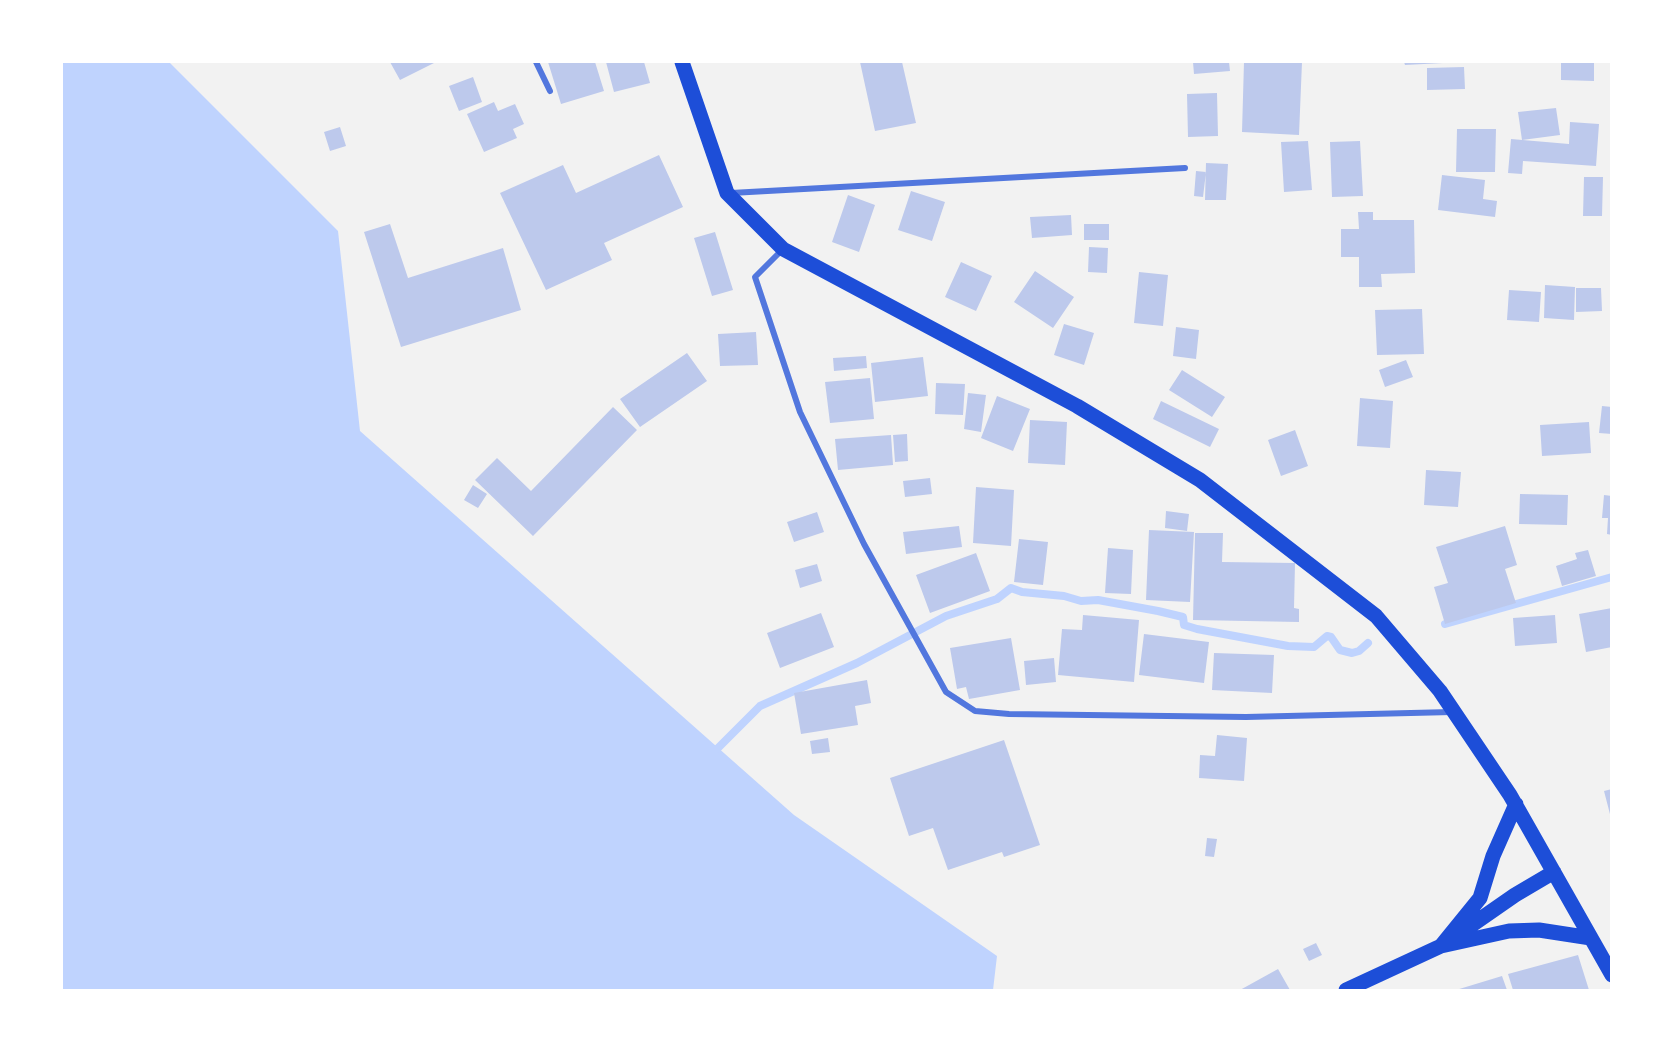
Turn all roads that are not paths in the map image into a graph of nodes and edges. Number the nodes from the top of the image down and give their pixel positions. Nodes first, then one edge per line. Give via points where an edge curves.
1 (536, 62) edge
2 (682, 62) edge
3 (550, 91) dead end
4 (1185, 168) dead end
5 (727, 193) junction
6 (783, 249) junction
7 (1453, 712) junction
8 (1516, 804) junction
9 (1554, 873) junction
10 (1591, 938) junction
11 (1441, 946) junction
12 (1611, 975) edge
13 (1346, 990) edge

1 - 3 street
2 - 5 main road
4 - 5 street
5 - 6 main road
6 - 7 main road via 1077,406 1200,480 1376,616
6 - 7 street via 755,277 800,412 864,544 946,692 975,711 1009,714 1246,717
7 - 8 main road
8 - 9 main road
8 - 11 main road via 1480,898
9 - 10 main road
9 - 11 main road
10 - 11 main road via 1539,930
10 - 12 main road
11 - 13 main road

